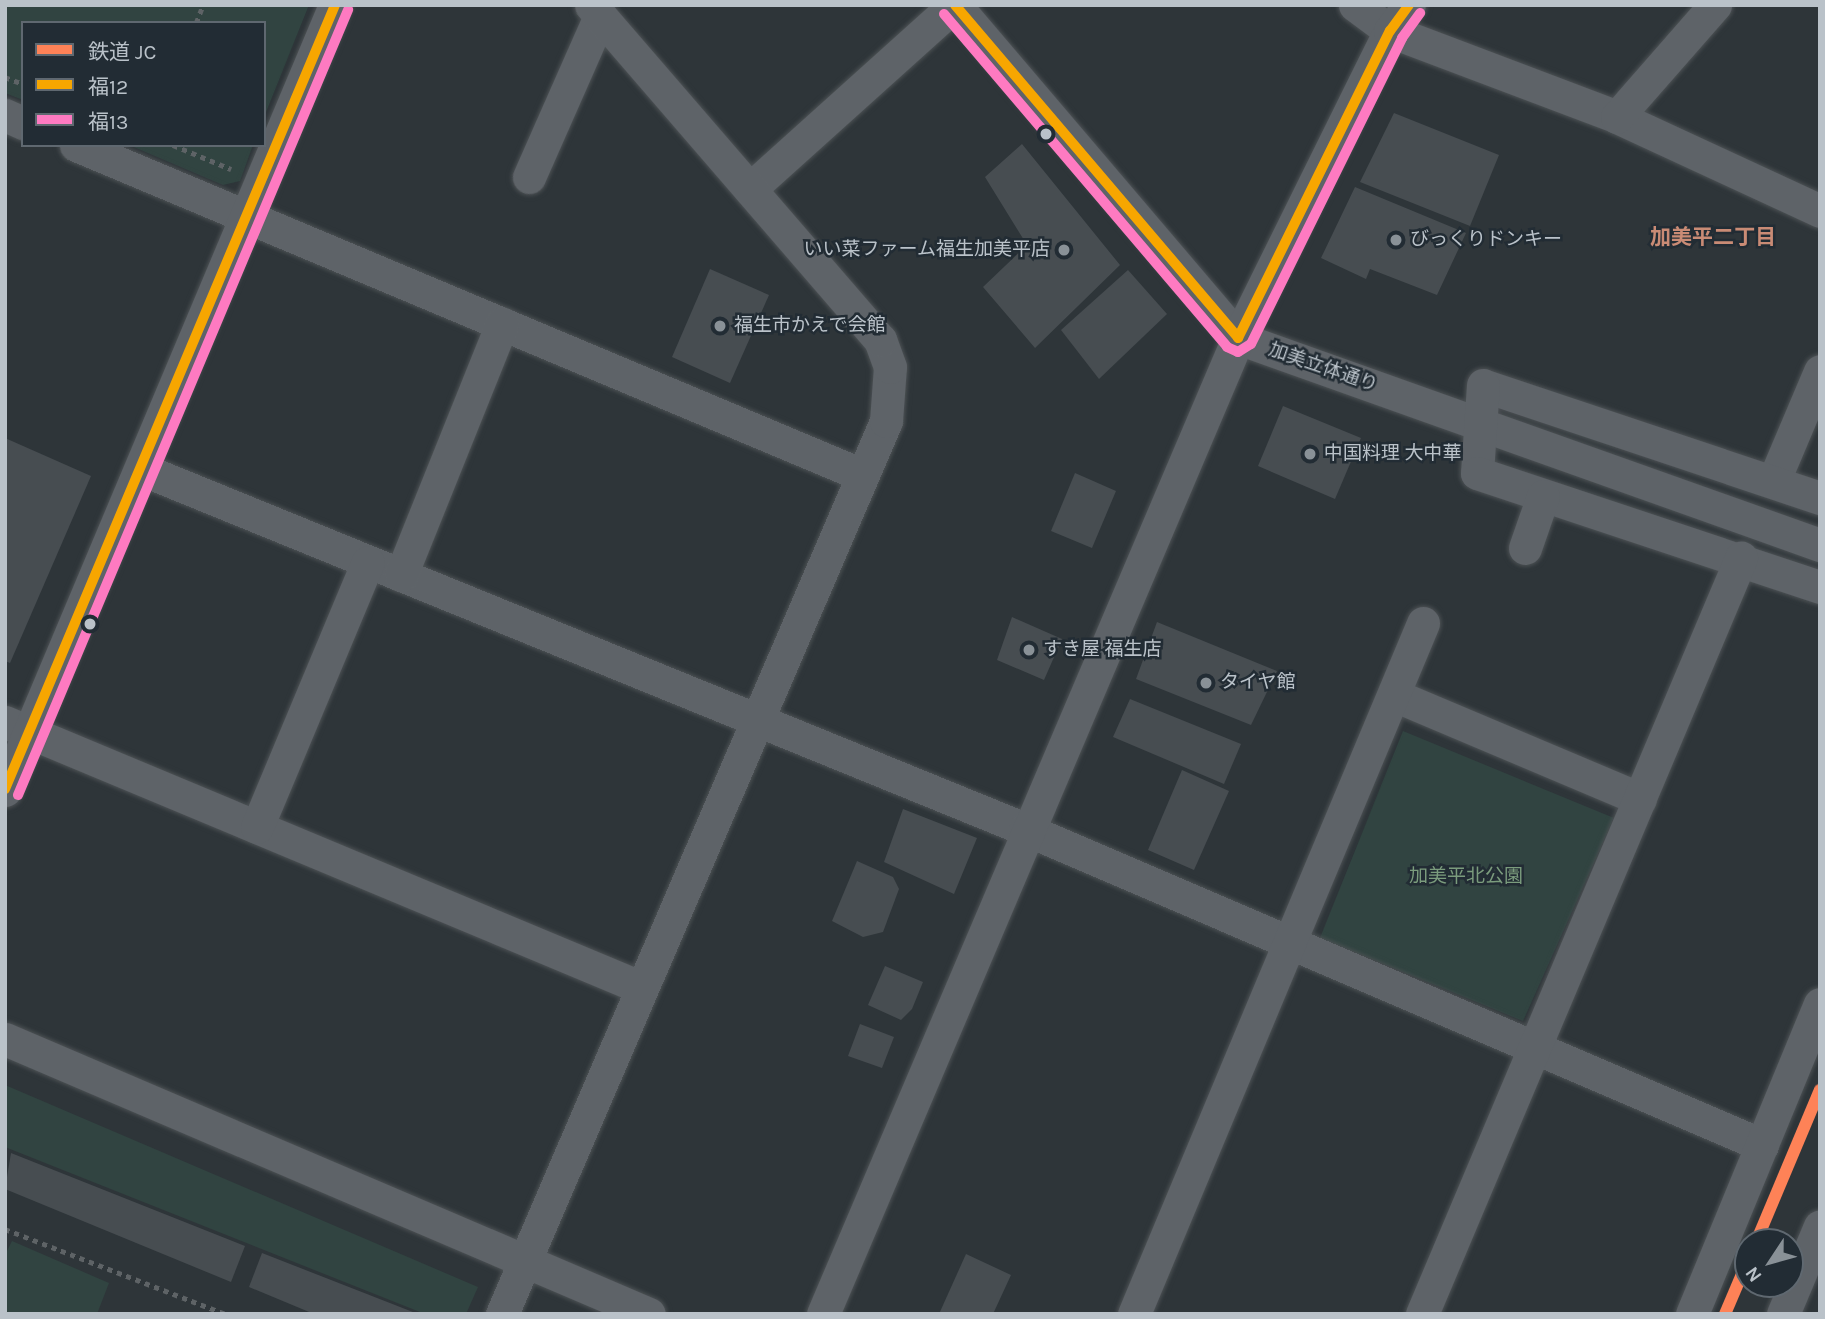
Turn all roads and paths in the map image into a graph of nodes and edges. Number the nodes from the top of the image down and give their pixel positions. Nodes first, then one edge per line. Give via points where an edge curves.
1 (335, 5) edge
2 (954, 5) edge
3 (1355, 5) edge
4 (1715, 5) edge
5 (596, 10) edge
6 (1399, 18) edge
7 (5, 76) edge
8 (21, 83) edge
9 (1617, 117) junction
10 (81, 147) edge
11 (178, 147) edge
12 (529, 177) dead end
13 (261, 181) junction
14 (751, 189) junction
15 (1820, 211) edge
16 (246, 217) junction
17 (502, 324) junction
18 (1237, 338) junction
19 (1820, 371) edge
20 (1479, 423) junction
21 (141, 469) junction
22 (860, 474) junction
23 (1774, 480) junction
24 (1543, 495) junction
25 (1820, 498) edge
26 (1820, 545) edge
27 (1525, 548) dead end
28 (1741, 558) junction
29 (368, 562) junction
30 (401, 575) junction
31 (1820, 587) edge
32 (1423, 623) dead end
33 (1394, 695) junction
34 (756, 720) junction
35 (18, 727) edge
36 (5, 790) edge
37 (1640, 799) junction
38 (257, 827) junction
39 (1025, 829) junction
40 (1290, 943) junction
41 (640, 987) junction
42 (1820, 1004) edge
43 (5, 1039) edge
44 (1535, 1048) junction
45 (1762, 1145) junction
46 (5, 1229) edge
47 (1817, 1241) edge
48 (525, 1259) junction
49 (225, 1314) edge
50 (502, 1314) edge
51 (649, 1314) edge
52 (823, 1314) edge
53 (1134, 1314) edge
54 (1422, 1314) edge
55 (1692, 1314) edge
56 (1783, 1314) edge

1 - 13 street
2 - 14 street
2 - 18 street
3 - 6 street
4 - 9 street
5 - 12 street
5 - 14 street
6 - 9 street
6 - 18 street
7 - 8 path
9 - 15 street
10 - 16 street
11 - 13 path
13 - 16 street
14 - 22 street via 880,341 890,367 886,421
16 - 17 street
16 - 21 street
17 - 22 street
17 - 30 street
18 - 20 street, 加美立体通り
18 - 39 street
19 - 23 street
20 - 23 street via 1483,385
20 - 24 street via 1477,473
20 - 26 street, 加美立体通り
21 - 29 street
21 - 35 street
22 - 34 street
23 - 25 street
24 - 27 street
24 - 28 street
28 - 31 street
28 - 37 street
29 - 30 street
29 - 38 street
30 - 34 street
32 - 33 street
33 - 37 street
33 - 40 street
34 - 39 street
34 - 41 street
35 - 36 street
35 - 38 street
37 - 44 street
38 - 41 street
39 - 40 street
39 - 52 street
40 - 44 street
40 - 53 street
41 - 48 street
42 - 45 street
43 - 48 street
44 - 45 street
44 - 54 street
45 - 55 street
46 - 49 path
47 - 56 street
48 - 50 street
48 - 51 street

